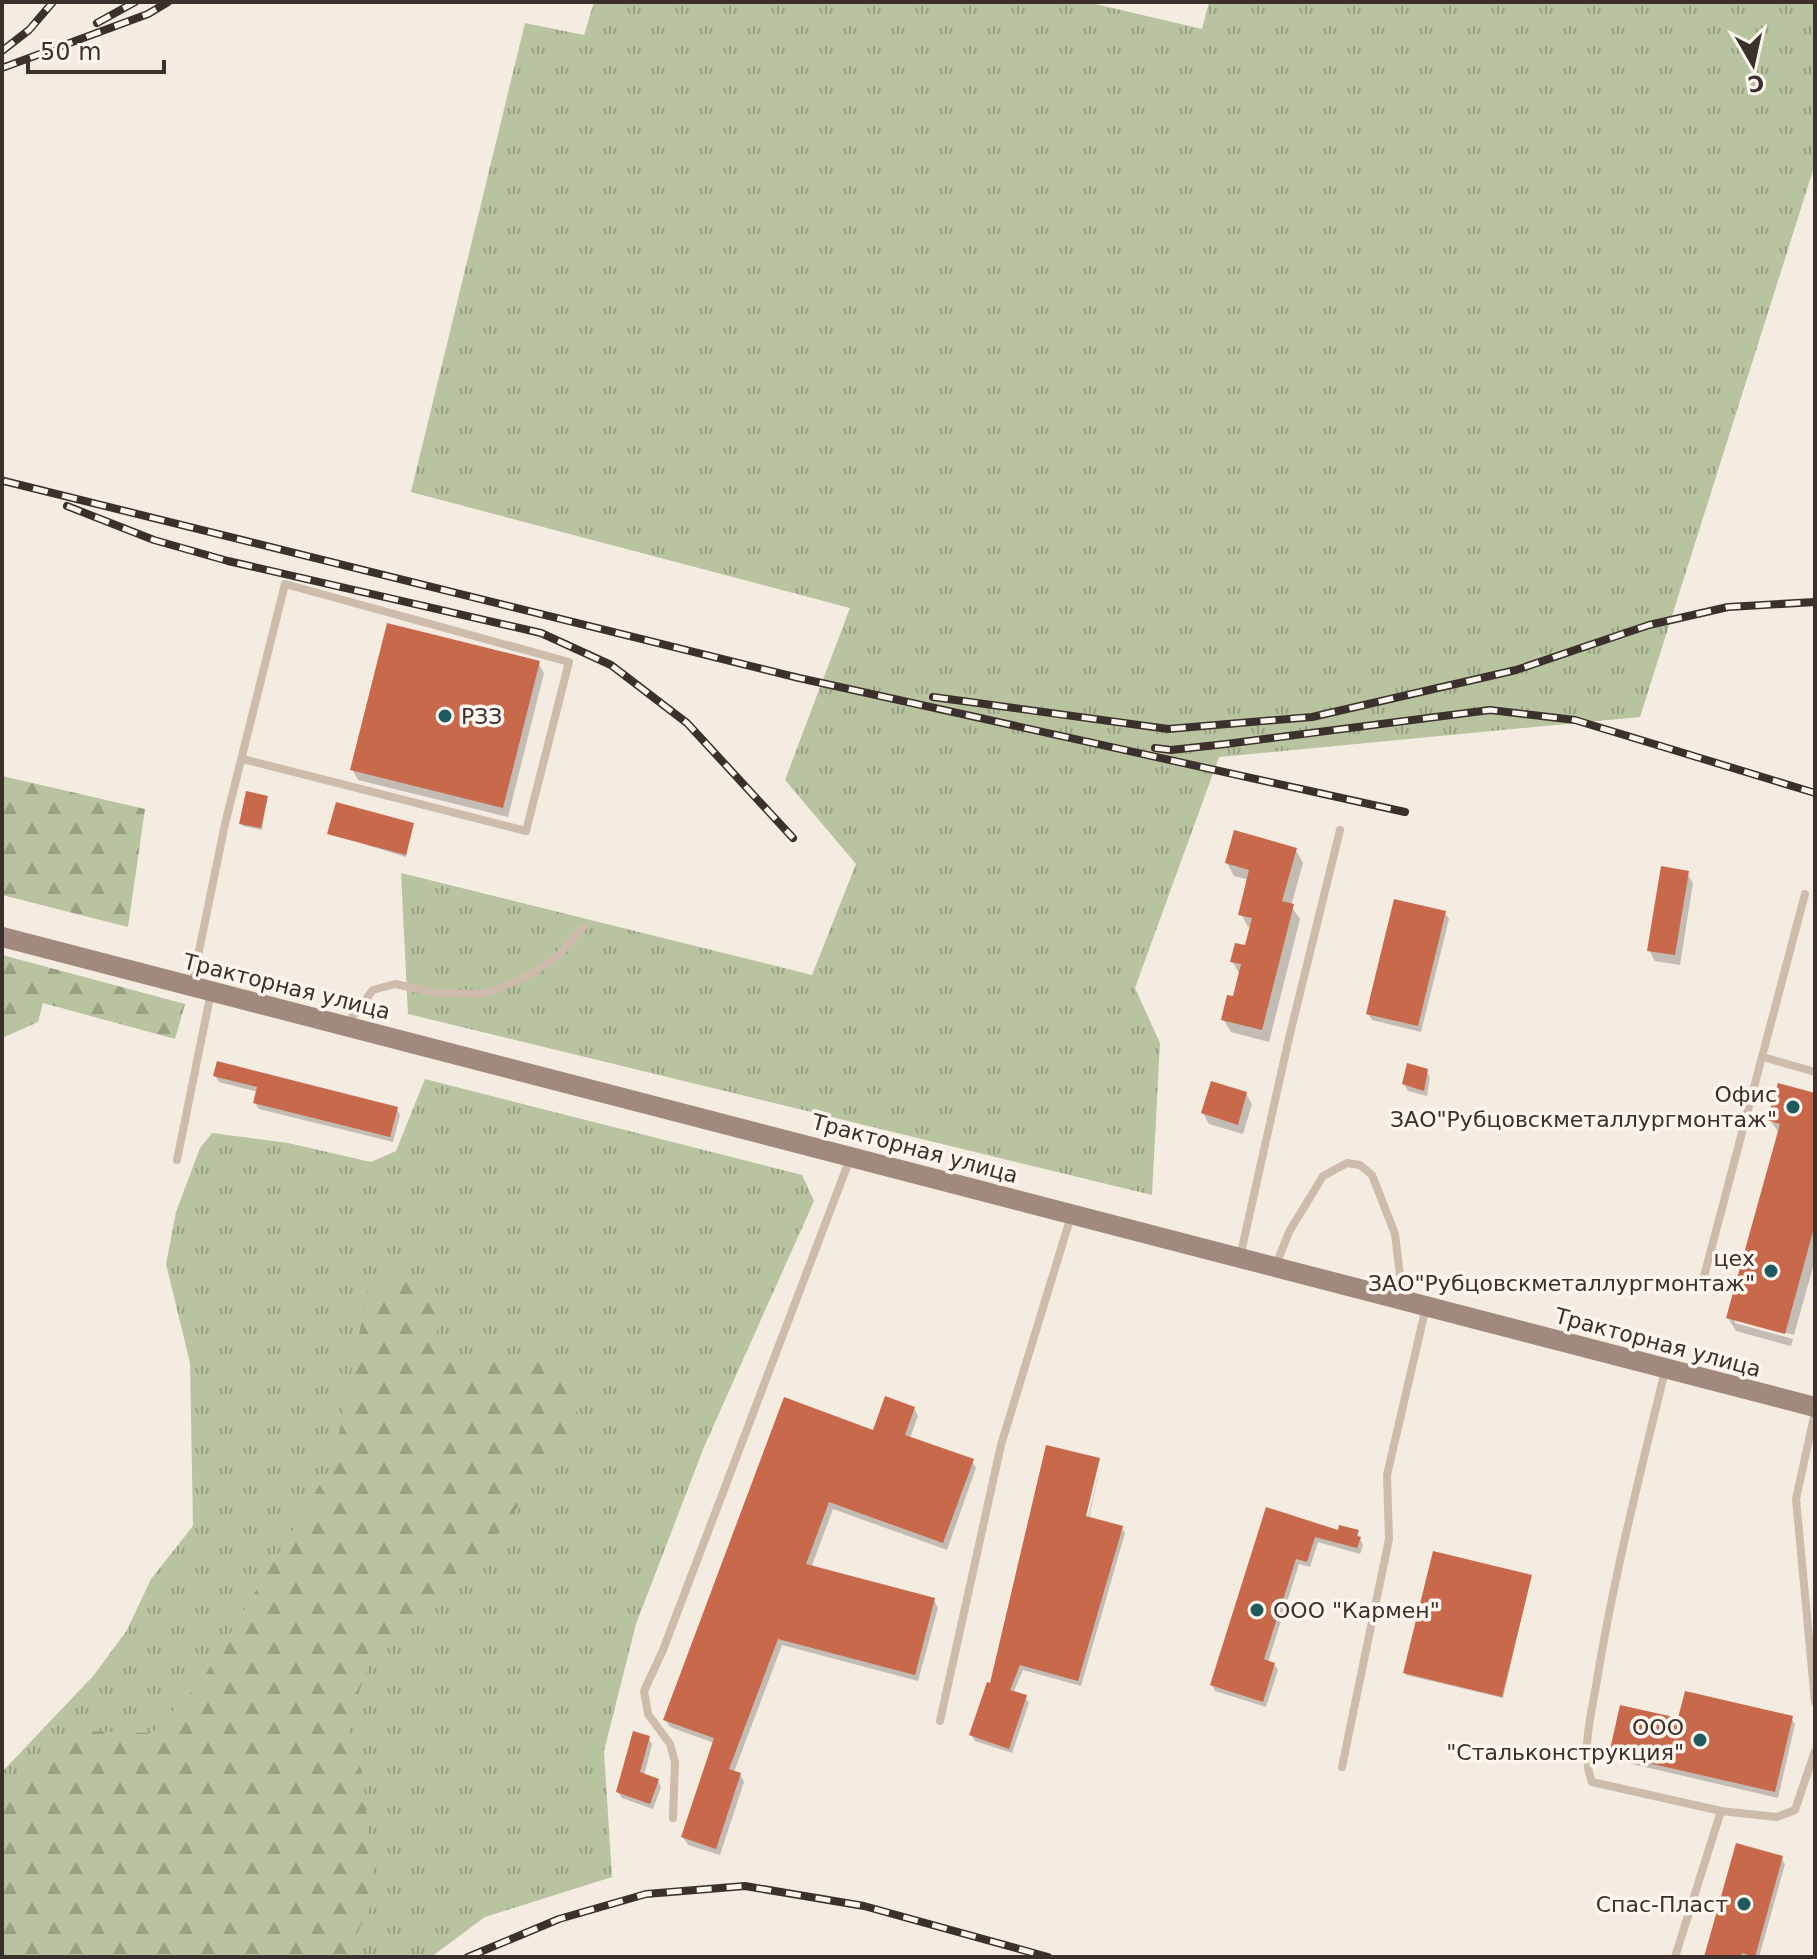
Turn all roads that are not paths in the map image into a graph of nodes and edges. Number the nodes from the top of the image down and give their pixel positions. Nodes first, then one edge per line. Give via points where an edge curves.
1 (243, 759) junction
2 (1340, 830) dead end
3 (1805, 894) dead end
4 (583, 927) dead end
5 (2, 937) edge
6 (201, 989) junction
7 (345, 1026) junction
8 (1763, 1057) junction
9 (1815, 1072) edge
10 (851, 1156) junction
11 (177, 1160) dead end
12 (1072, 1215) junction
13 (1240, 1258) junction
14 (1275, 1267) junction
15 (1702, 1284) dead end
16 (1403, 1300) junction
17 (1426, 1306) junction
18 (1665, 1370) junction
19 (1815, 1410) edge
20 (1815, 1702) edge
21 (940, 1721) dead end
22 (1815, 1751) edge
23 (1342, 1767) dead end
24 (1721, 1811) junction
25 (673, 1818) dead end
26 (1675, 1957) edge

1 - 1 lane via 285,584 569,662 526,831
1 - 6 lane via 225,824
2 - 13 lane
3 - 8 lane
4 - 7 lane via 558,956 526,977 484,994 436,993 395,984 373,990
5 - 6 main road, Тракторная улица
6 - 7 main road, Тракторная улица
6 - 11 lane
7 - 10 main road, Тракторная улица
8 - 9 lane
8 - 15 lane
10 - 12 main road, Тракторная улица
10 - 25 lane via 644,1691 648,1714 670,1744 675,1762
12 - 13 main road, Тракторная улица
12 - 21 lane via 1001,1445
13 - 14 main road, Тракторная улица
14 - 16 main road, Тракторная улица
14 - 16 lane via 1323,1176 1347,1163 1360,1165 1372,1175 1395,1234
16 - 17 main road, Тракторная улица
17 - 18 main road, Тракторная улица
17 - 23 lane via 1387,1475 1389,1539
18 - 19 main road, Тракторная улица
18 - 24 lane via 1609,1604 1586,1767 1592,1782
19 - 20 lane via 1796,1499
22 - 24 lane via 1795,1810 1777,1817
24 - 26 lane

